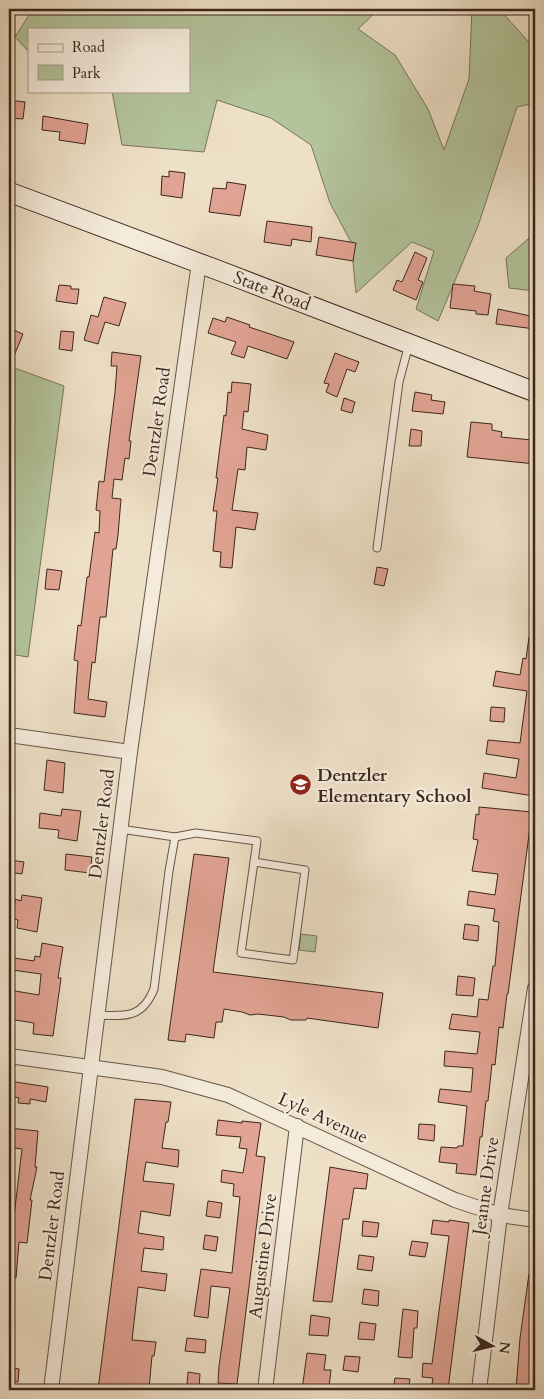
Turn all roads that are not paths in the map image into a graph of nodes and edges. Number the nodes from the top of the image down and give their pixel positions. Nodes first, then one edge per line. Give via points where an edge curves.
1 (9, 192) edge
2 (199, 263) junction
3 (409, 344) junction
4 (535, 392) edge
5 (377, 548) dead end
6 (9, 735) edge
7 (130, 752) junction
8 (120, 829) junction
9 (175, 837) junction
10 (254, 862) junction
11 (535, 988) edge
12 (96, 1015) junction
13 (9, 1056) edge
14 (90, 1067) junction
15 (297, 1126) junction
16 (500, 1216) junction
17 (535, 1220) edge
18 (51, 1390) edge
19 (266, 1390) edge
20 (479, 1390) edge

1 - 2 main road, State Road
2 - 3 main road, State Road
2 - 7 street, Dentzler Road
3 - 4 main road, State Road
3 - 5 lane via 400,382
6 - 7 street
7 - 8 street, Dentzler Road
8 - 9 lane
8 - 12 street, Dentzler Road
9 - 10 lane via 196,833 257,841
9 - 12 lane via 154,989 149,1002 140,1011 128,1014
10 - 10 lane via 241,953 292,960 305,870
11 - 16 street, Jeanne Drive
12 - 14 street, Dentzler Road
13 - 14 street, Lyle Avenue
14 - 15 street, Lyle Avenue via 162,1077 228,1095
14 - 18 street, Dentzler Road
15 - 16 street, Lyle Avenue via 455,1200
15 - 19 street, Augustine Drive
16 - 17 street, Lyle Avenue
16 - 20 street, Jeanne Drive

